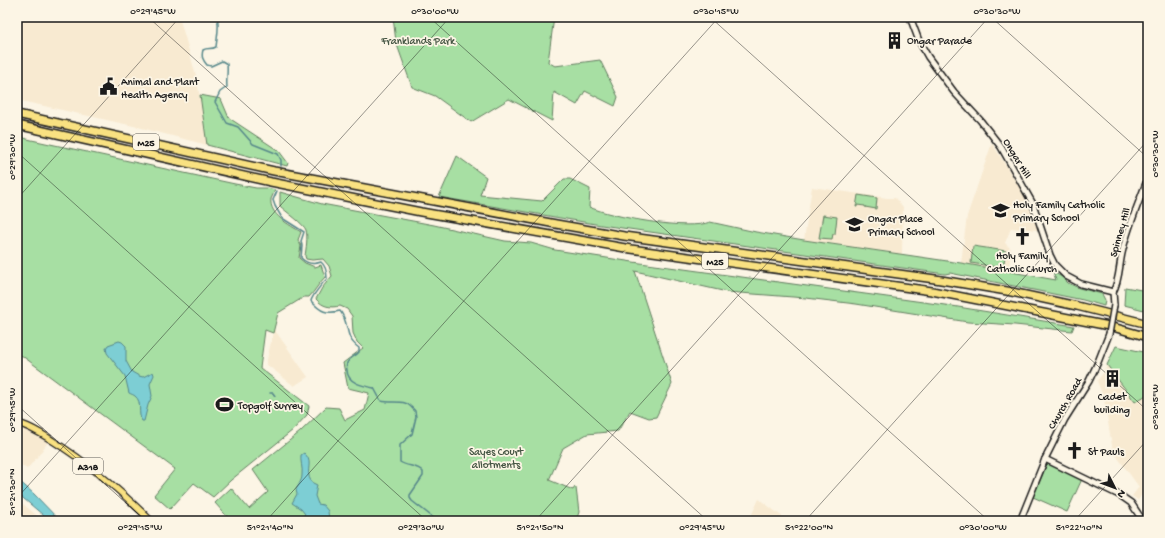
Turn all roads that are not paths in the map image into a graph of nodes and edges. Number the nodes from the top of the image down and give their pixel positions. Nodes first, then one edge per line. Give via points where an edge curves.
1 (910, 17) edge
2 (17, 114) edge
3 (17, 125) edge
4 (1148, 178) edge
5 (1113, 292) junction
6 (1148, 324) edge
7 (1148, 337) edge
8 (17, 423) edge
9 (1045, 459) junction
10 (151, 521) edge
11 (1020, 521) edge
12 (1143, 521) edge

1 - 5 street, Ongar Hill via 928,57 1001,148 1033,204 1055,265 1066,276 1081,284
2 - 6 highway, M25 via 274,171 556,224 1007,291
3 - 7 highway, M25 via 271,182 421,212 631,249 932,291 1109,326
4 - 5 street, Spinney Hill via 1128,230
5 - 9 street, Church Road, bridge via 1114,304 1109,334 1098,362
8 - 10 main road, A318 via 43,435 80,460
9 - 11 street, Church Road
9 - 12 street via 1121,496 1130,503

